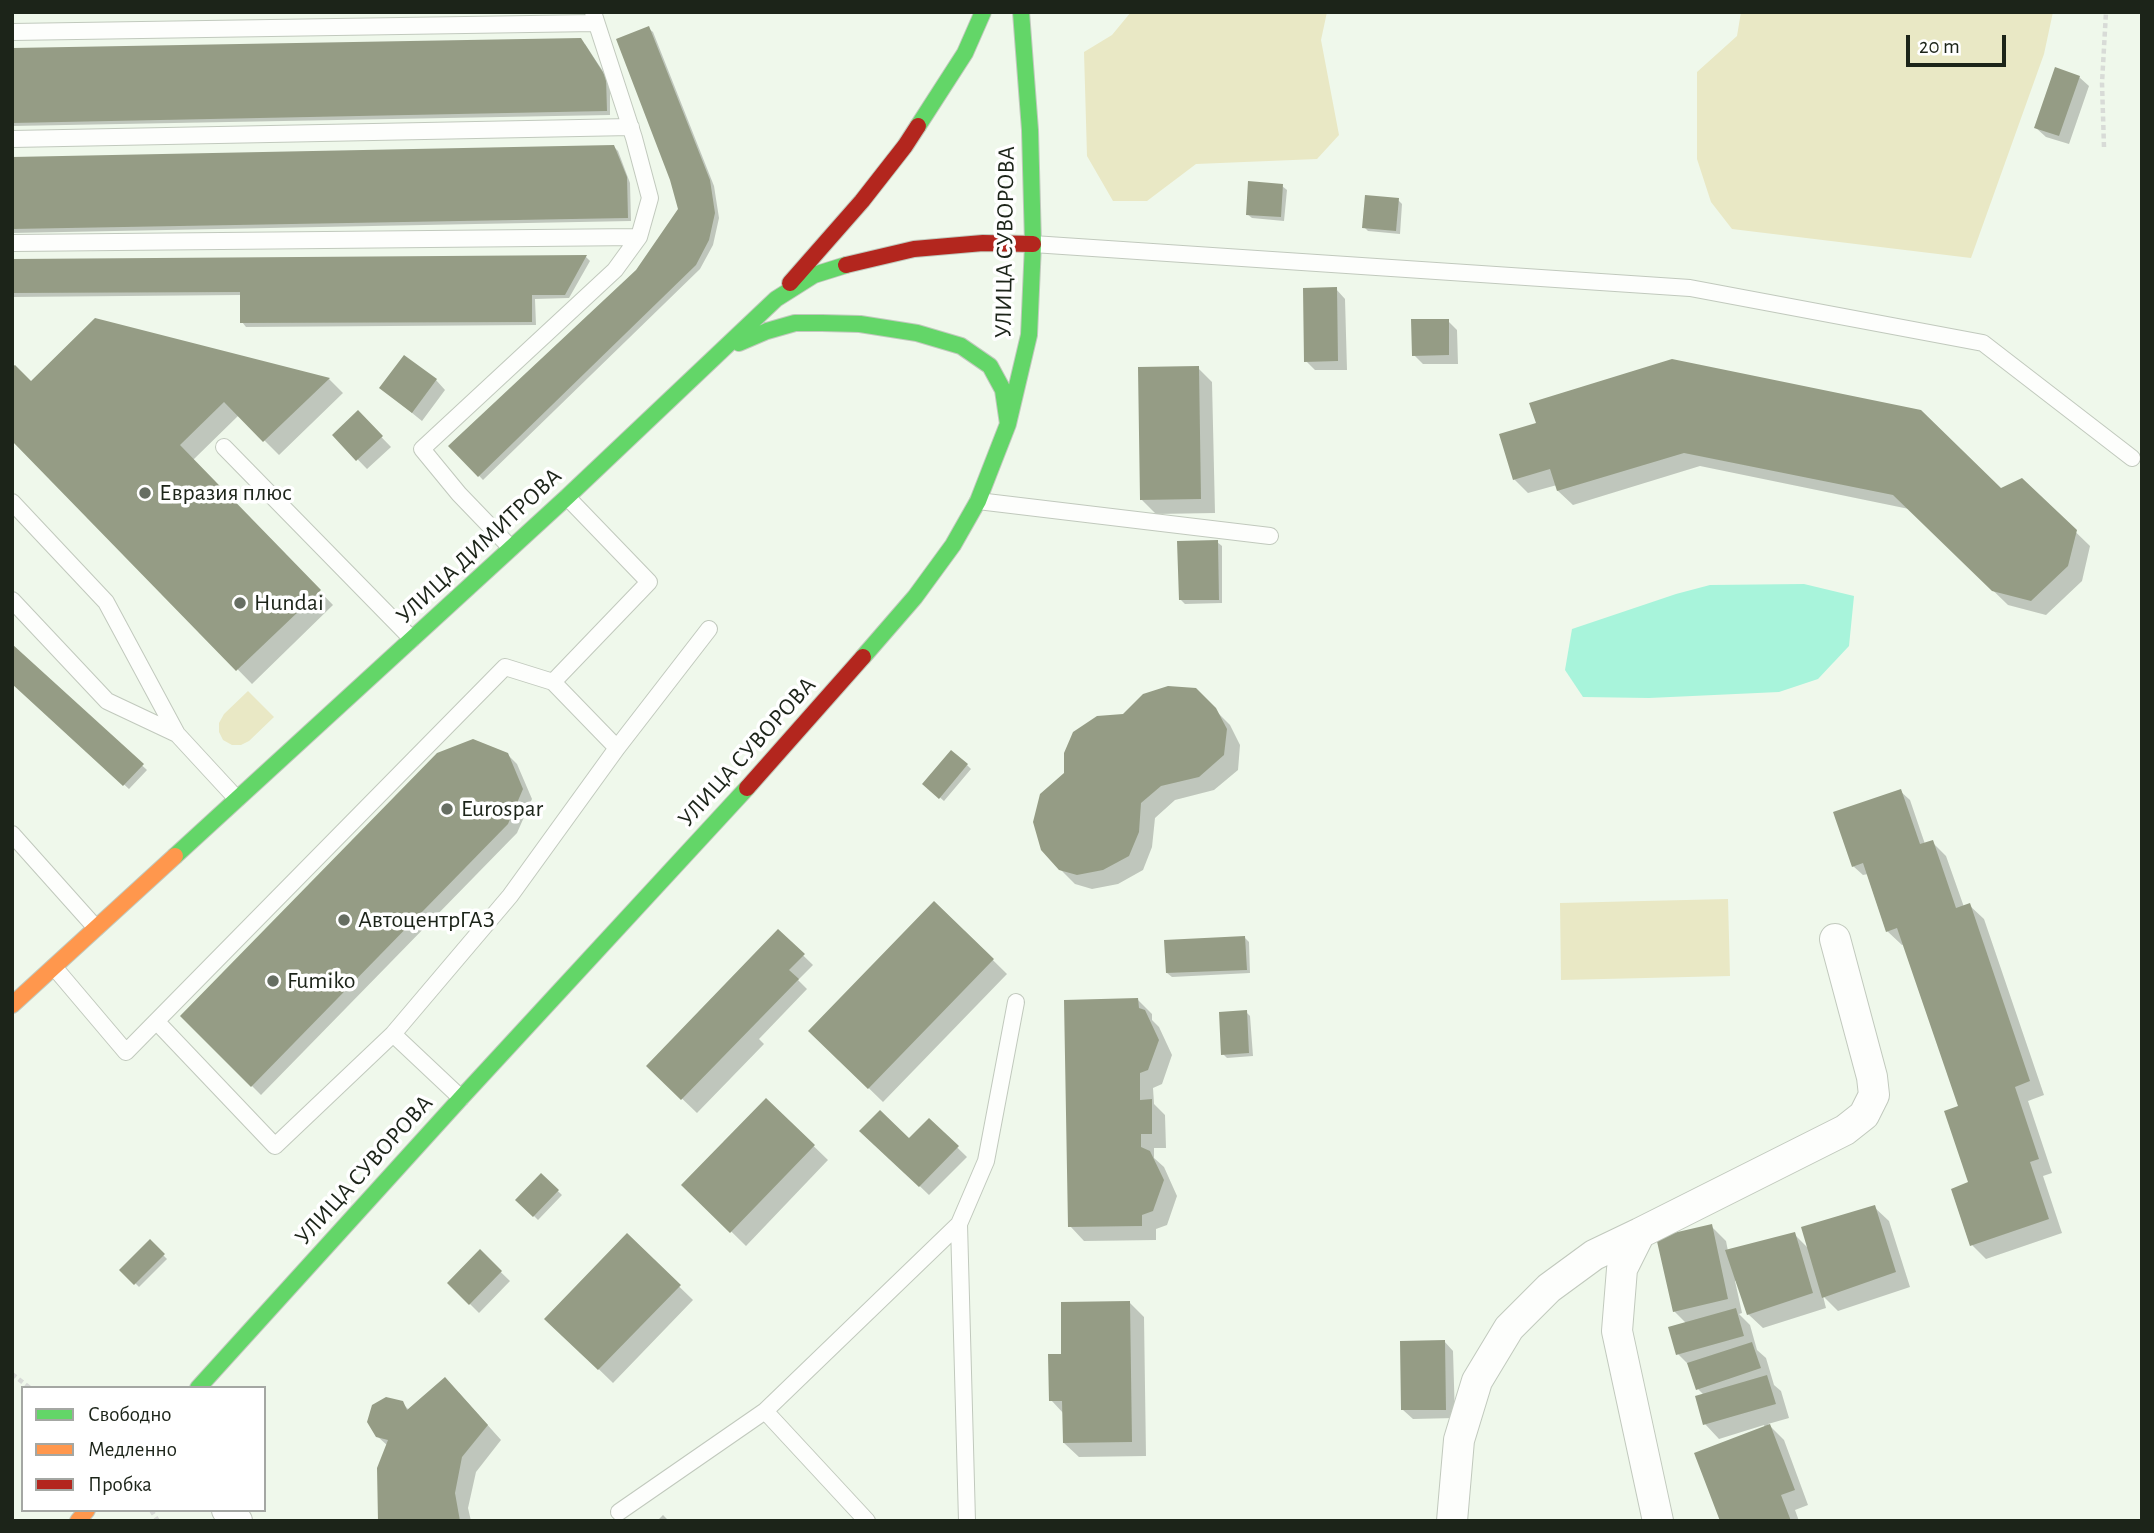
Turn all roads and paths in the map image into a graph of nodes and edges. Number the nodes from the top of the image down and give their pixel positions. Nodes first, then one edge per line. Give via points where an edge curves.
1 (983, 12) edge
2 (1021, 12) edge
3 (2106, 12) edge
4 (594, 17) edge
5 (12, 32) edge
6 (631, 127) junction
7 (12, 139) edge
8 (2104, 147) dead end
9 (639, 237) junction
10 (12, 243) edge
11 (1033, 244) junction
12 (776, 299) junction
13 (718, 353) junction
14 (1009, 424) junction
15 (224, 447) dead end
16 (2132, 458) dead end
17 (567, 497) junction
18 (978, 501) junction
19 (12, 502) edge
20 (1270, 536) dead end
21 (511, 548) junction
22 (12, 600) edge
23 (709, 629) dead end
24 (412, 639) junction
25 (553, 682) junction
26 (177, 734) junction
27 (617, 748) junction
28 (237, 799) junction
29 (12, 834) edge
30 (96, 928) junction
31 (1835, 939) dead end
32 (54, 967) junction
33 (1016, 1002) dead end
34 (12, 1004) edge
35 (157, 1022) junction
36 (393, 1034) junction
37 (461, 1098) junction
38 (959, 1224) junction
39 (1640, 1233) junction
40 (12, 1374) edge
41 (27, 1386) edge
42 (200, 1386) edge
43 (765, 1411) junction
44 (619, 1512) dead end
45 (867, 1521) edge
46 (967, 1521) edge
47 (1452, 1521) edge
48 (1658, 1521) edge

1 - 12 main road via 965,53 905,146
2 - 11 main road, УЛИЦА СУВОРОВА
3 - 8 path
4 - 5 lane
4 - 6 lane
6 - 7 lane
6 - 9 lane via 650,198
9 - 10 lane
9 - 21 lane via 615,270 422,449
11 - 12 main road, УЛИЦА ДИМИТРОВА via 914,249 866,259 814,275
11 - 14 main road, УЛИЦА СУВОРОВА via 1029,335
11 - 16 lane via 1690,288 1983,342
12 - 13 main road, УЛИЦА ДИМИТРОВА
13 - 14 main road via 795,323 860,324 917,333 961,346 990,366 1003,390
13 - 17 main road, УЛИЦА ДИМИТРОВА
14 - 18 main road, УЛИЦА СУВОРОВА
15 - 24 lane
17 - 21 main road, УЛИЦА ДИМИТРОВА
17 - 25 lane via 649,582
18 - 20 lane
18 - 37 main road, УЛИЦА СУВОРОВА via 945,556 864,657
19 - 26 lane via 106,602
21 - 24 main road, УЛИЦА ДИМИТРОВА
22 - 26 lane via 107,701
23 - 27 lane
24 - 28 main road, УЛИЦА ДИМИТРОВА
25 - 27 lane
25 - 35 lane via 505,667
26 - 28 lane
27 - 36 lane via 510,896
28 - 30 main road, УЛИЦА ДИМИТРОВА
29 - 30 lane
30 - 32 main road, УЛИЦА ДИМИТРОВА
31 - 39 street via 1872,1077 1874,1095 1864,1115 1845,1130
32 - 34 main road, УЛИЦА ДИМИТРОВА
32 - 35 lane via 126,1052
33 - 38 lane via 986,1161
35 - 36 lane via 275,1146
36 - 37 lane
37 - 42 main road, УЛИЦА СУВОРОВА
38 - 43 lane
38 - 46 lane
39 - 47 street via 1594,1255 1549,1288 1509,1328 1477,1381 1459,1440
39 - 48 street via 1622,1269 1617,1331
40 - 41 path
43 - 44 lane
43 - 45 lane

